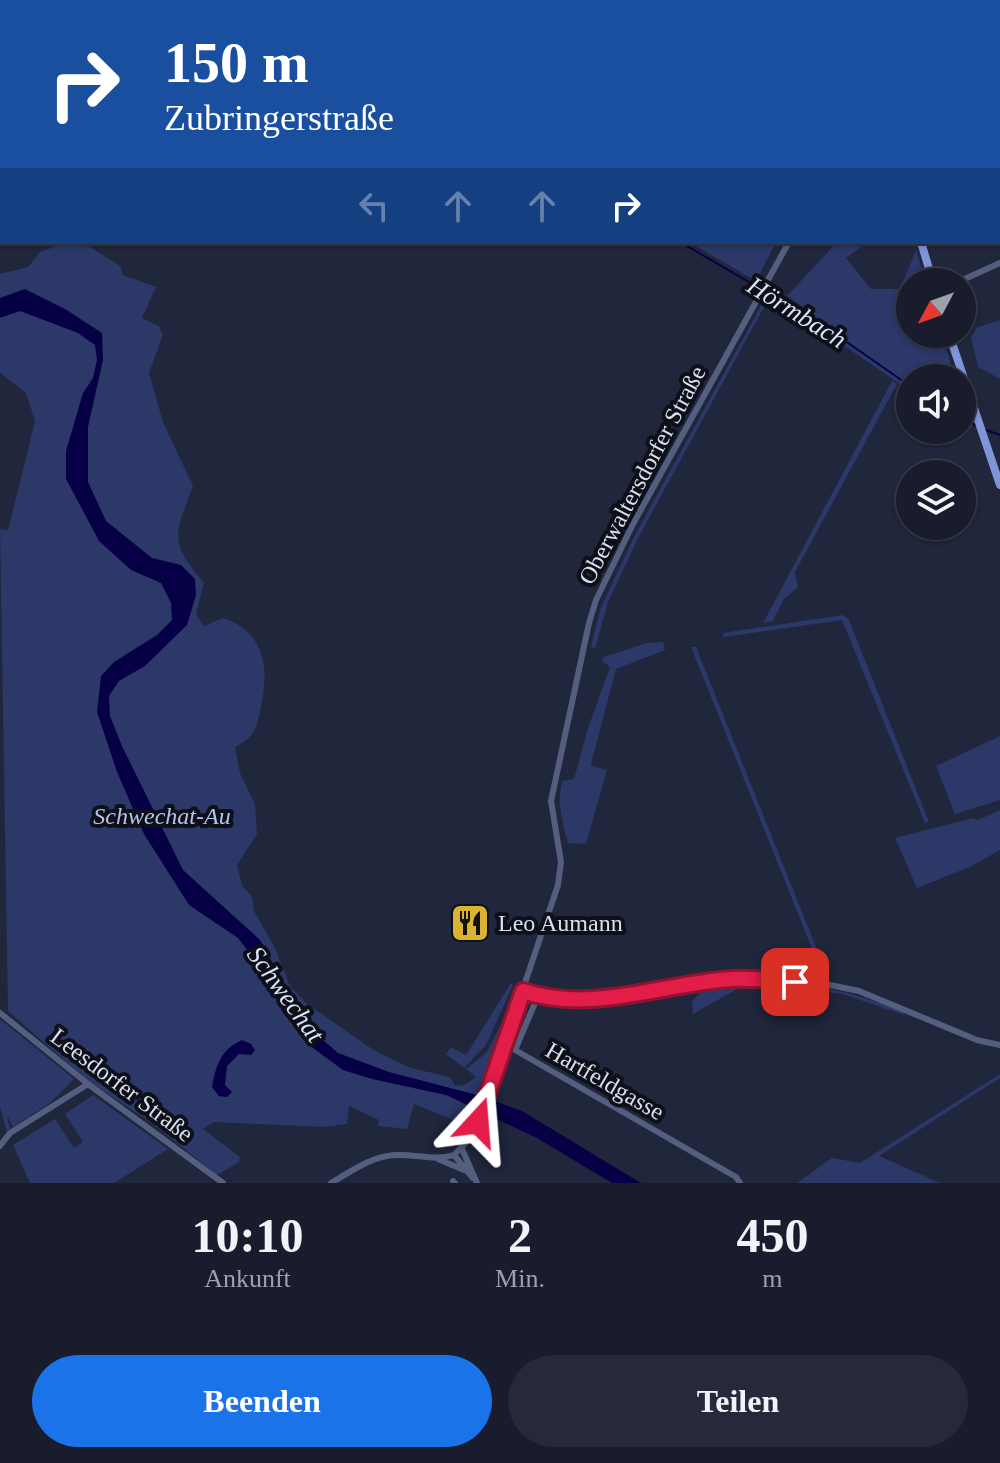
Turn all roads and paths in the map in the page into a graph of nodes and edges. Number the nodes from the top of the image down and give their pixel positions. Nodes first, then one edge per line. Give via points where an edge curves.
1 (788, 244) edge
2 (922, 244) edge
3 (1000, 263) edge
4 (929, 268) edge
5 (976, 274) edge
6 (954, 348) edge
7 (1000, 485) edge
8 (523, 991) junction
9 (538, 996) junction
10 (0, 1013) edge
11 (1000, 1045) edge
12 (88, 1084) junction
13 (0, 1146) edge
14 (462, 1149) junction
15 (454, 1155) junction
16 (434, 1158) junction
17 (465, 1171) junction
18 (476, 1182) edge
19 (223, 1183) edge
20 (331, 1183) edge
21 (740, 1183) edge

1 - 8 street, Oberwaltersdorfer Straße via 596,600 551,801 561,862 558,885
2 - 4 main road
3 - 5 street
6 - 7 main road
8 - 9 street
8 - 14 street, Oberwaltersdorfer Straße via 478,1122
9 - 11 street via 593,998 733,979 825,984 859,991
9 - 21 street, Hartfeldgasse via 515,1050
10 - 12 street, Leesdorfer Straße
12 - 13 street via 10,1133
12 - 19 street, Leesdorfer Straße
14 - 15 street
14 - 18 street
15 - 16 street
15 - 17 street
16 - 17 street
16 - 20 street via 379,1157
17 - 18 street

